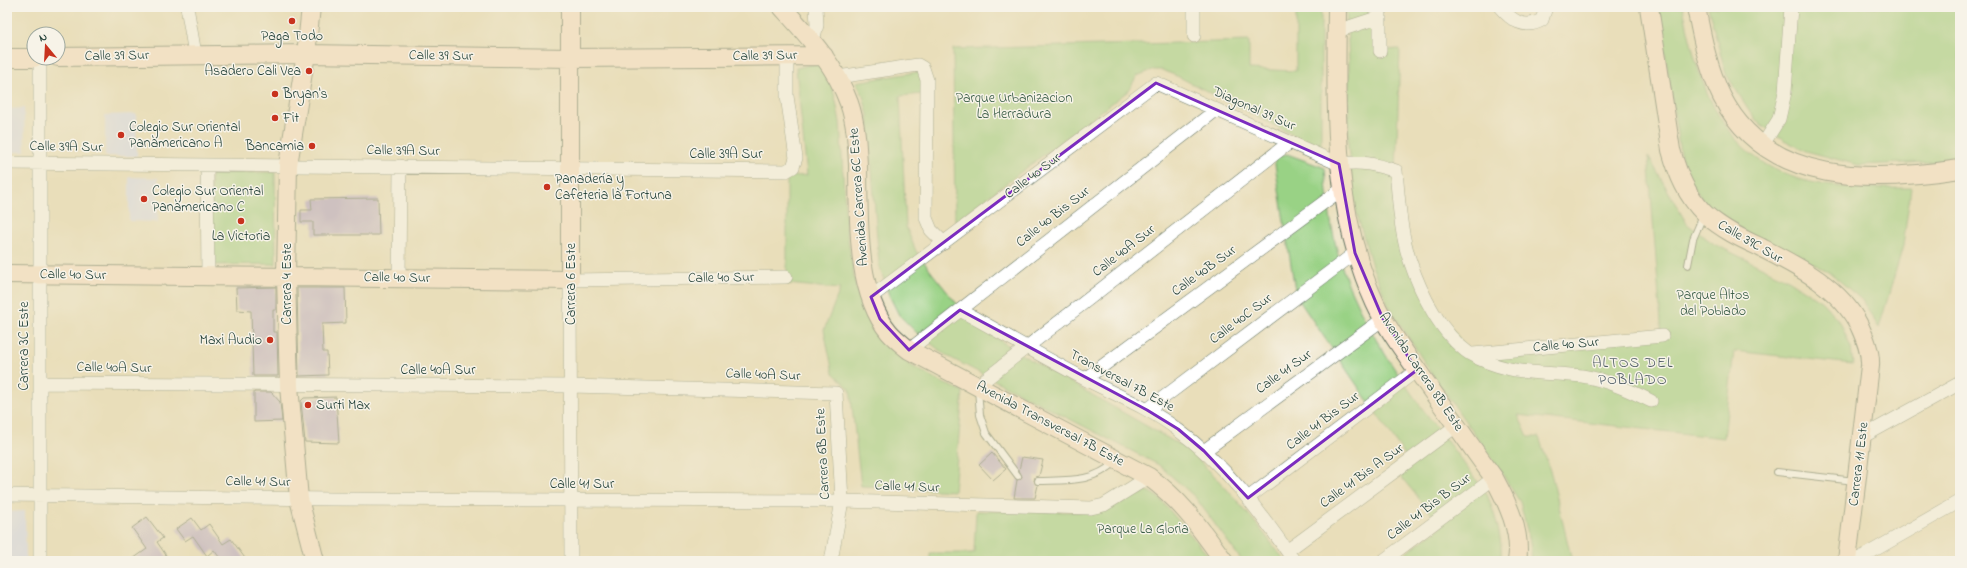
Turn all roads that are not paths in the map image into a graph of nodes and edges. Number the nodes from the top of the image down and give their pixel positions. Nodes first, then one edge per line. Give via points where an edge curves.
1 (187, 7) edge
2 (311, 7) edge
3 (570, 7) edge
4 (782, 7) edge
5 (816, 7) edge
6 (1194, 7) edge
7 (1337, 7) edge
8 (1500, 7) edge
9 (1546, 7) edge
10 (1649, 7) edge
11 (1696, 7) edge
12 (1791, 7) edge
13 (1380, 12) edge
14 (1337, 31) junction
15 (1194, 36) dead end
16 (813, 41) junction
17 (1380, 51) dead end
18 (196, 54) junction
19 (306, 54) junction
20 (787, 56) junction
21 (824, 56) junction
22 (66, 57) edge
23 (7, 58) edge
24 (26, 58) edge
25 (571, 58) junction
26 (40, 66) edge
27 (838, 77) junction
28 (1156, 83) joint
29 (1216, 110) junction
30 (1290, 142) junction
31 (1762, 146) junction
32 (7, 163) edge
33 (40, 163) junction
34 (1339, 164) junction
35 (207, 165) junction
36 (288, 165) junction
37 (400, 166) junction
38 (571, 169) junction
39 (1960, 169) edge
40 (1342, 189) junction
41 (1705, 213) junction
42 (944, 243) junction
43 (1355, 253) junction
44 (1688, 265) dead end
45 (7, 274) edge
46 (40, 275) junction
47 (208, 276) junction
48 (286, 277) junction
49 (786, 277) dead end
50 (399, 278) junction
51 (570, 280) junction
52 (871, 297) junction
53 (960, 310) junction
54 (1383, 319) junction
55 (1662, 336) dead end
56 (1027, 347) junction
57 (909, 350) junction
58 (1471, 354) junction
59 (1870, 366) joint
60 (1417, 370) junction
61 (1085, 379) junction
62 (40, 383) junction
63 (1960, 383) edge
64 (289, 386) junction
65 (571, 386) junction
66 (977, 386) junction
67 (836, 393) joint
68 (1651, 401) dead end
69 (1147, 410) junction
70 (1456, 426) junction
71 (1862, 438) junction
72 (1204, 451) junction
73 (1118, 460) junction
74 (1777, 472) dead end
75 (1018, 476) dead end
76 (1149, 477) junction
77 (1494, 478) junction
78 (1038, 481) dead end
79 (1857, 482) junction
80 (7, 495) edge
81 (40, 496) junction
82 (1248, 498) junction
83 (299, 499) junction
84 (571, 500) junction
85 (842, 501) junction
86 (1960, 501) edge
87 (1290, 556) edge
88 (40, 561) edge
89 (315, 561) edge
90 (571, 561) edge
91 (831, 561) edge
92 (1224, 561) edge
93 (1383, 561) edge
94 (1518, 561) edge
95 (1847, 561) edge
96 (1855, 561) edge

1 - 18 street
2 - 19 street, Carrera 4 Este
3 - 25 street, Carrera 6 Este
4 - 16 street, Avenida Carrera 6C Este
5 - 16 street via 817,25
6 - 15 street
7 - 14 street, Avenida Carrera 8B Este
8 - 9 street via 1511,20 1525,23 1542,20
10 - 41 street, Calle 39C Sur via 1672,150 1678,172 1689,195
11 - 31 street via 1709,67 1722,98 1740,126
12 - 31 street via 1786,92 1779,119
13 - 14 street
13 - 17 street
14 - 34 street, Avenida Carrera 8B Este
16 - 21 street, Avenida Carrera 6C Este
18 - 19 street, Calle 39 Sur
18 - 22 street, Calle 39 Sur
19 - 25 street, Calle 39 Sur
19 - 36 street, Carrera 4 Este
20 - 21 street, Calle 39 Sur
20 - 25 street, Calle 39 Sur
20 - 38 street, Calle 39A Sur via 787,96 796,158 795,164 786,171
21 - 27 street, Avenida Carrera 6C Este
23 - 24 street
25 - 38 street, Carrera 6 Este
26 - 33 street, Carrera 3C Este
27 - 42 street via 918,65 923,68 927,80 926,218 931,230
27 - 52 street, Avenida Carrera 6C Este via 854,119 861,254
28 - 29 street, Diagonal 39 Sur
28 - 42 street, Calle 40 Sur
29 - 30 street, Diagonal 39 Sur
29 - 53 street, Calle 40 Bis Sur
30 - 34 street, Diagonal 39 Sur
30 - 56 street, Calle 40A Sur
31 - 39 street via 1794,162 1848,176 1896,177
32 - 33 street, Calle 39A Sur
33 - 35 street, Calle 39A Sur
33 - 46 street, Carrera 3C Este
34 - 40 street, Avenida Carrera 8B Este
34 - 58 street via 1371,163 1396,171 1410,261 1439,320 1457,343
35 - 36 street, Calle 39A Sur
35 - 47 street
36 - 37 street, Calle 39A Sur
36 - 48 street, Carrera 4 Este
37 - 38 street, Calle 39A Sur
37 - 50 street
38 - 51 street, Carrera 6 Este
40 - 43 street, Avenida Carrera 8B Este
40 - 61 street, Calle 40B Sur
41 - 44 lane via 1693,239
41 - 59 street, Calle 39C Sur via 1727,231 1767,251 1829,288 1839,297 1856,319 1867,344
42 - 52 street, Calle 40 Sur
43 - 54 street, Avenida Carrera 8B Este
43 - 69 street, Calle 40C Sur
45 - 46 street, Calle 40 Sur
46 - 47 street, Calle 40 Sur
46 - 62 street, Carrera 3C Este
47 - 48 street, Calle 40 Sur
48 - 50 street, Calle 40 Sur
48 - 64 street, Carrera 4 Este
49 - 51 street, Calle 40 Sur
50 - 51 street, Calle 40 Sur
51 - 65 street, Carrera 6 Este
52 - 57 street, Avenida Transversal 7B Este via 880,319 889,332
53 - 56 street, Transversal 7B Este
53 - 57 street, Calle 40 Bis Sur
54 - 60 street, Avenida Carrera 8B Este
54 - 72 street, Calle 41 Sur
55 - 58 street, Calle 40 Sur
56 - 61 street, Transversal 7B Este
56 - 66 street, Calle 40A Sur
57 - 66 street, Avenida Transversal 7B Este
58 - 68 street via 1511,369 1608,382
59 - 71 street, Carrera 11 Este
60 - 70 street, Avenida Carrera 8B Este
60 - 82 street, Calle 41 Bis Sur
61 - 69 street, Transversal 7B Este
62 - 64 street, Calle 40A Sur
62 - 81 street, Carrera 3C Este
63 - 71 street
64 - 65 street, Calle 40A Sur
64 - 83 street, Carrera 4 Este
65 - 67 street, Calle 40A Sur
65 - 84 street, Carrera 6 Este
66 - 73 street, Avenida Transversal 7B Este
66 - 75 lane via 980,415 986,433
67 - 85 street, Carrera 6B Este
69 - 72 street, Transversal 7B Este via 1178,429
70 - 77 street, Avenida Carrera 8B Este
70 - 87 street, Calle 41 Bis A Sur
71 - 79 street, Carrera 11 Este
72 - 82 street, Transversal 7B Este
73 - 76 street, Avenida Transversal 7B Este
73 - 78 lane via 1104,472 1090,478
74 - 79 lane
76 - 85 street, Calle 41 Sur via 1104,505 1091,508
76 - 92 street, Avenida Transversal 7B Este via 1186,508
77 - 93 street, Calle 41 Bis B Sur
77 - 94 street, Avenida Carrera 8B Este via 1512,516
79 - 95 street, Carrera 11 Este
80 - 81 street, Calle 41 Sur
81 - 83 street, Calle 41 Sur
81 - 88 street, Carrera 3C Este
82 - 87 street, Transversal 7B Este
83 - 84 street, Calle 41 Sur
83 - 89 street, Carrera 4 Este
84 - 85 street, Calle 41 Sur
84 - 90 street, Carrera 6 Este
85 - 91 street, Carrera 6B Este
86 - 96 street

